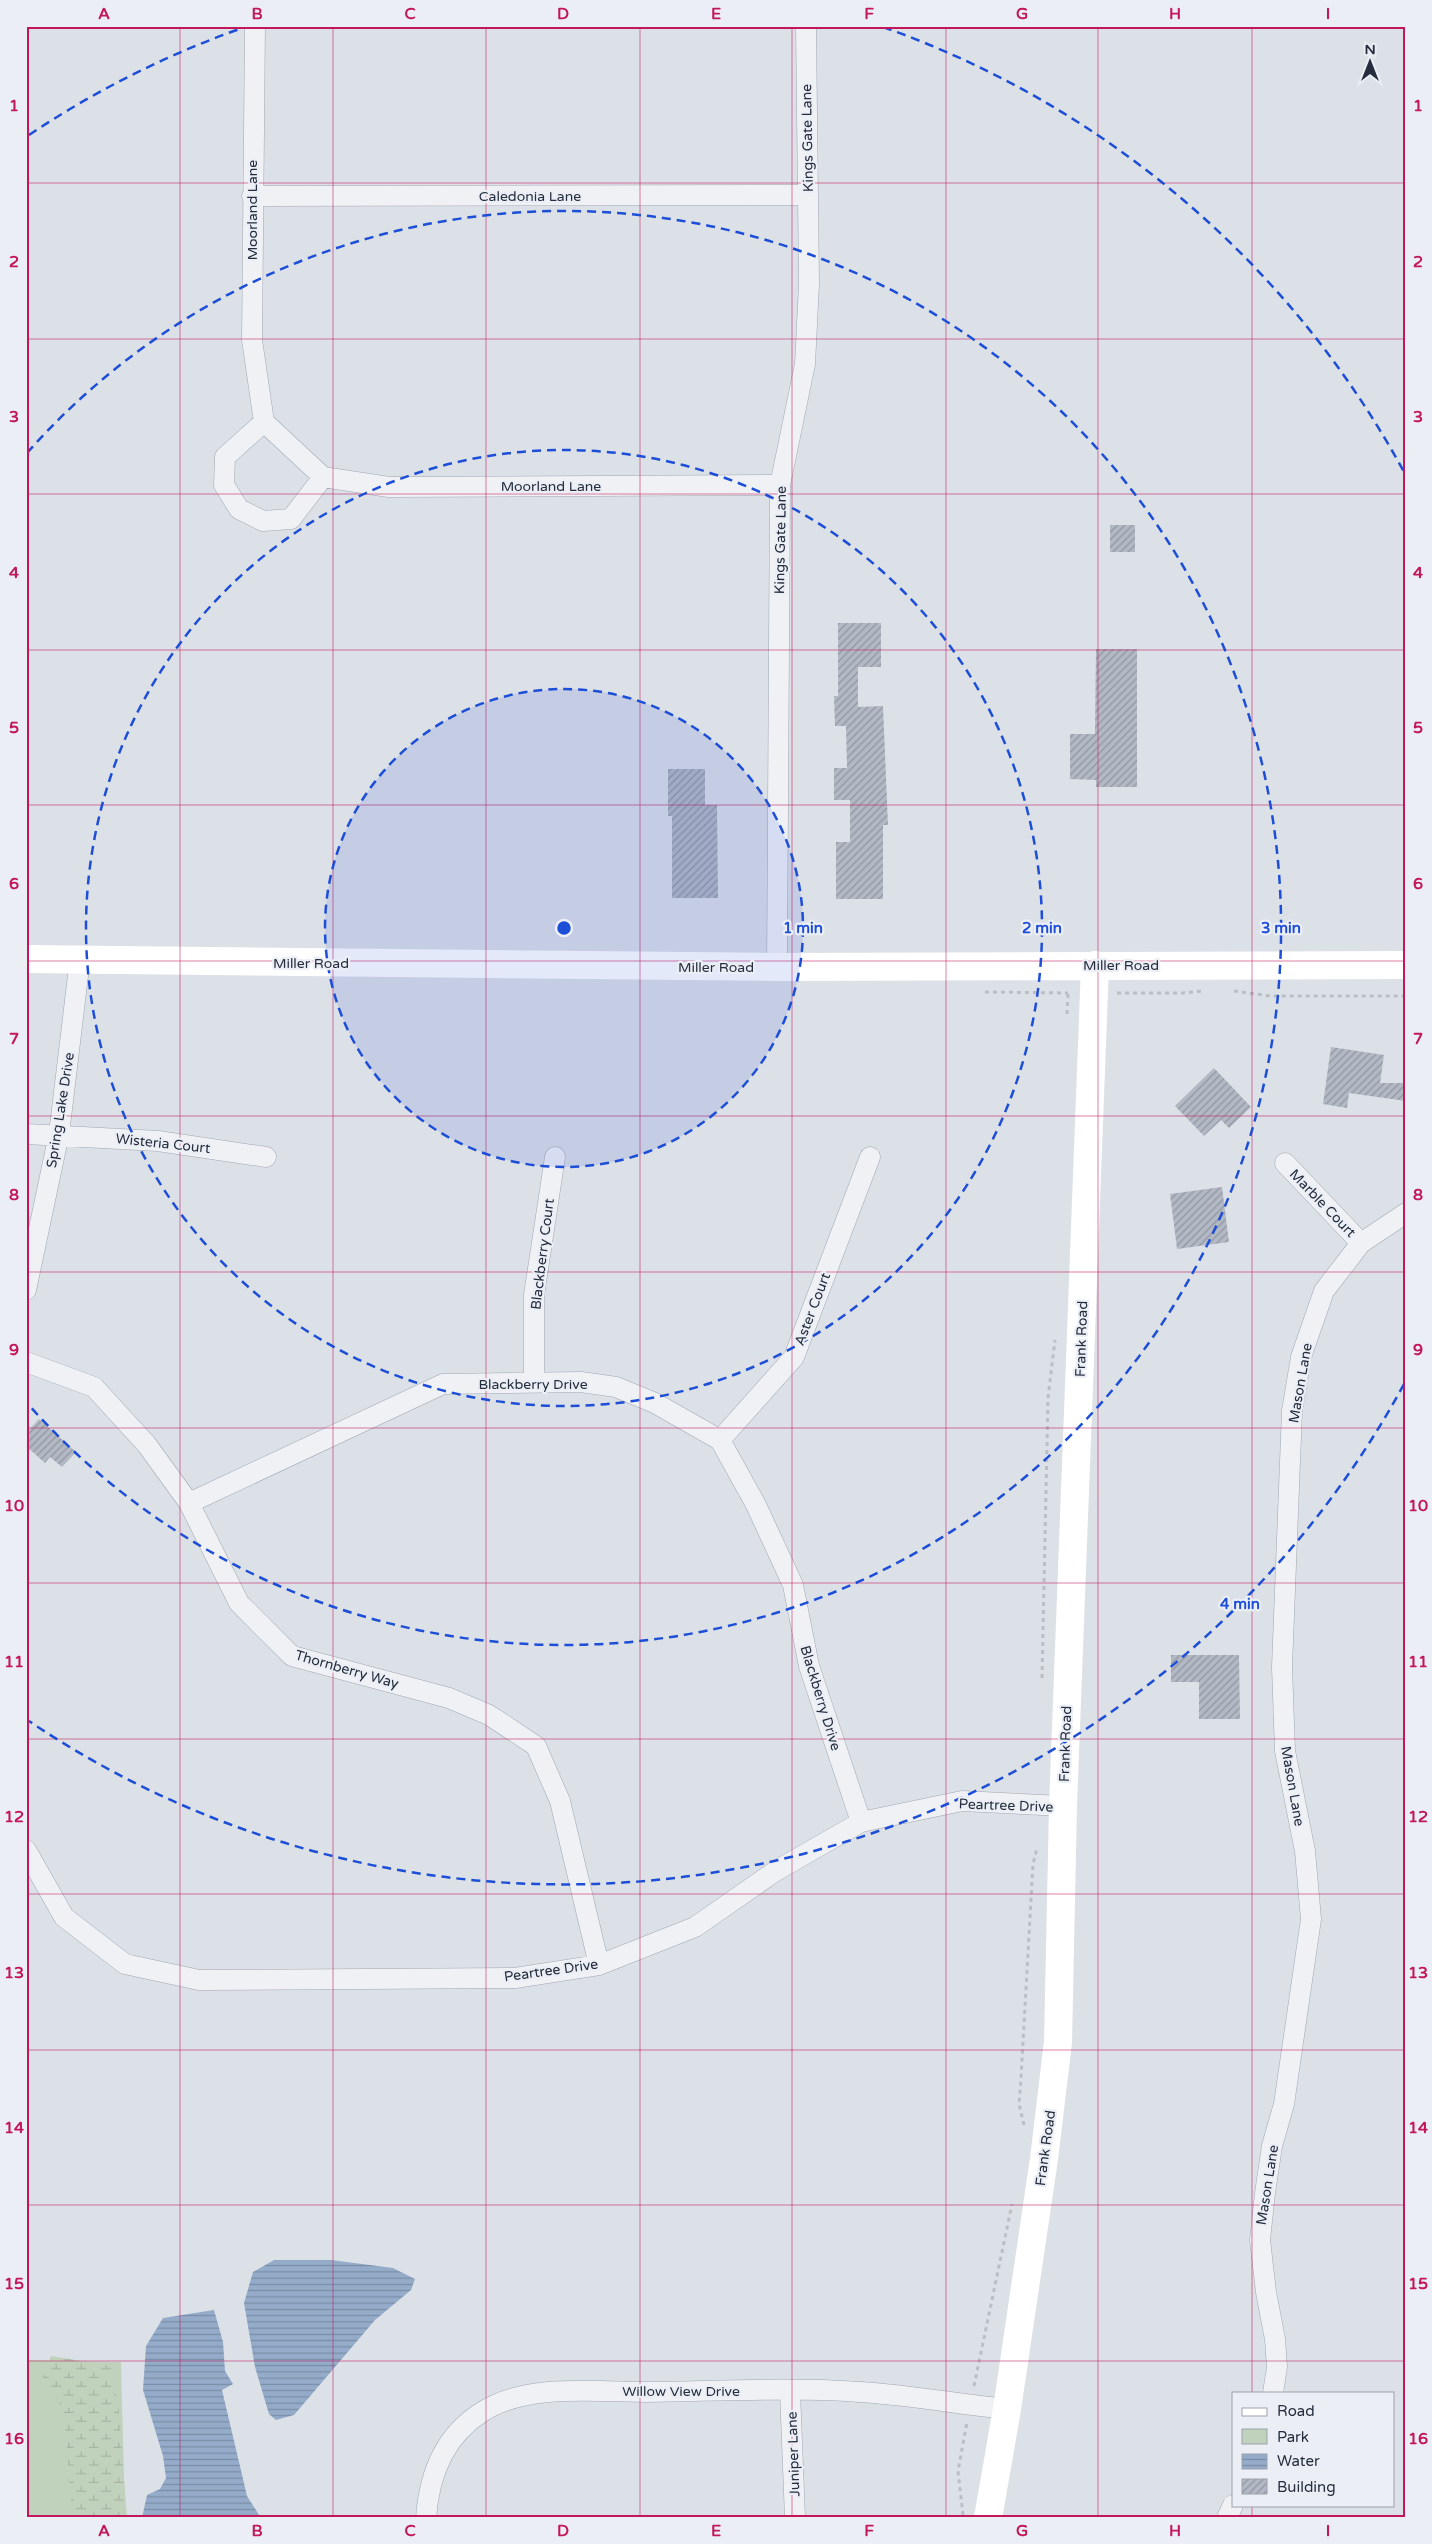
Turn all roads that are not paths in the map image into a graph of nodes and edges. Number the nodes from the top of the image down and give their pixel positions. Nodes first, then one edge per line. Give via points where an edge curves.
1 (255, 26) edge
2 (806, 26) edge
3 (808, 195) junction
4 (252, 196) junction
5 (264, 422) junction
6 (323, 477) junction
7 (780, 485) junction
8 (26, 959) edge
9 (80, 959) junction
10 (1095, 965) junction
11 (1406, 965) edge
12 (777, 967) junction
13 (26, 1134) edge
14 (59, 1134) junction
15 (266, 1157) dead end
16 (555, 1157) dead end
17 (870, 1157) dead end
18 (1285, 1163) dead end
19 (1406, 1214) edge
20 (1361, 1243) junction
21 (26, 1290) edge
22 (26, 1362) edge
23 (534, 1382) junction
24 (720, 1440) junction
25 (189, 1503) junction
26 (1063, 1806) junction
27 (862, 1822) junction
28 (26, 1850) edge
29 (599, 1965) junction
30 (790, 2391) junction
31 (1273, 2392) edge
32 (1007, 2409) junction
33 (1233, 2506) edge
34 (426, 2518) edge
35 (795, 2518) edge
36 (988, 2518) edge
37 (1227, 2518) edge

1 - 4 street, Moorland Lane
2 - 3 street, Kings Gate Lane
3 - 4 street, Caledonia Lane
3 - 7 street, Kings Gate Lane via 809,284 805,364
4 - 5 street, Moorland Lane via 252,340
5 - 6 street
5 - 6 street via 225,458 224,485 239,509 263,521 291,519
6 - 7 street, Moorland Lane via 388,487
7 - 12 street, Kings Gate Lane
8 - 9 street, Miller Road
9 - 12 street, Miller Road
9 - 14 street, Spring Lake Drive
10 - 11 street, Miller Road
10 - 12 street, Miller Road
10 - 26 street, Frank Road
13 - 14 street, Wisteria Court
14 - 15 street, Wisteria Court via 158,1141
14 - 21 street, Spring Lake Drive
16 - 23 street, Blackberry Court via 534,1295
17 - 24 street, Aster Court via 794,1357
18 - 20 street, Marble Court
19 - 20 street, Mason Lane
20 - 31 street, Mason Lane via 1324,1290 1301,1357 1292,1411 1282,1667 1284,1742 1305,1851 1311,1919 1284,2104 1264,2193 1260,2240 1275,2339 1277,2367
22 - 25 street, Thornberry Way via 94,1387 147,1444
23 - 24 street, Blackberry Drive via 581,1382 616,1387 655,1403
23 - 25 street, Blackberry Drive via 443,1384
24 - 27 street, Blackberry Drive via 756,1505 793,1585 809,1666
25 - 29 street, Thornberry Way via 239,1603 292,1656 448,1698 490,1715 536,1746 560,1801
26 - 27 street, Peartree Drive via 962,1801
26 - 32 street, Frank Road via 1058,2042
27 - 29 street, Peartree Drive via 774,1872 695,1928
28 - 29 street, Peartree Drive via 64,1917 125,1964 200,1980 515,1978
30 - 32 street, Willow View Drive via 860,2392
30 - 34 street, Willow View Drive via 568,2392 517,2396 482,2412 454,2436 437,2462 428,2493
30 - 35 street, Juniper Lane
32 - 36 street, Frank Road
33 - 37 street

